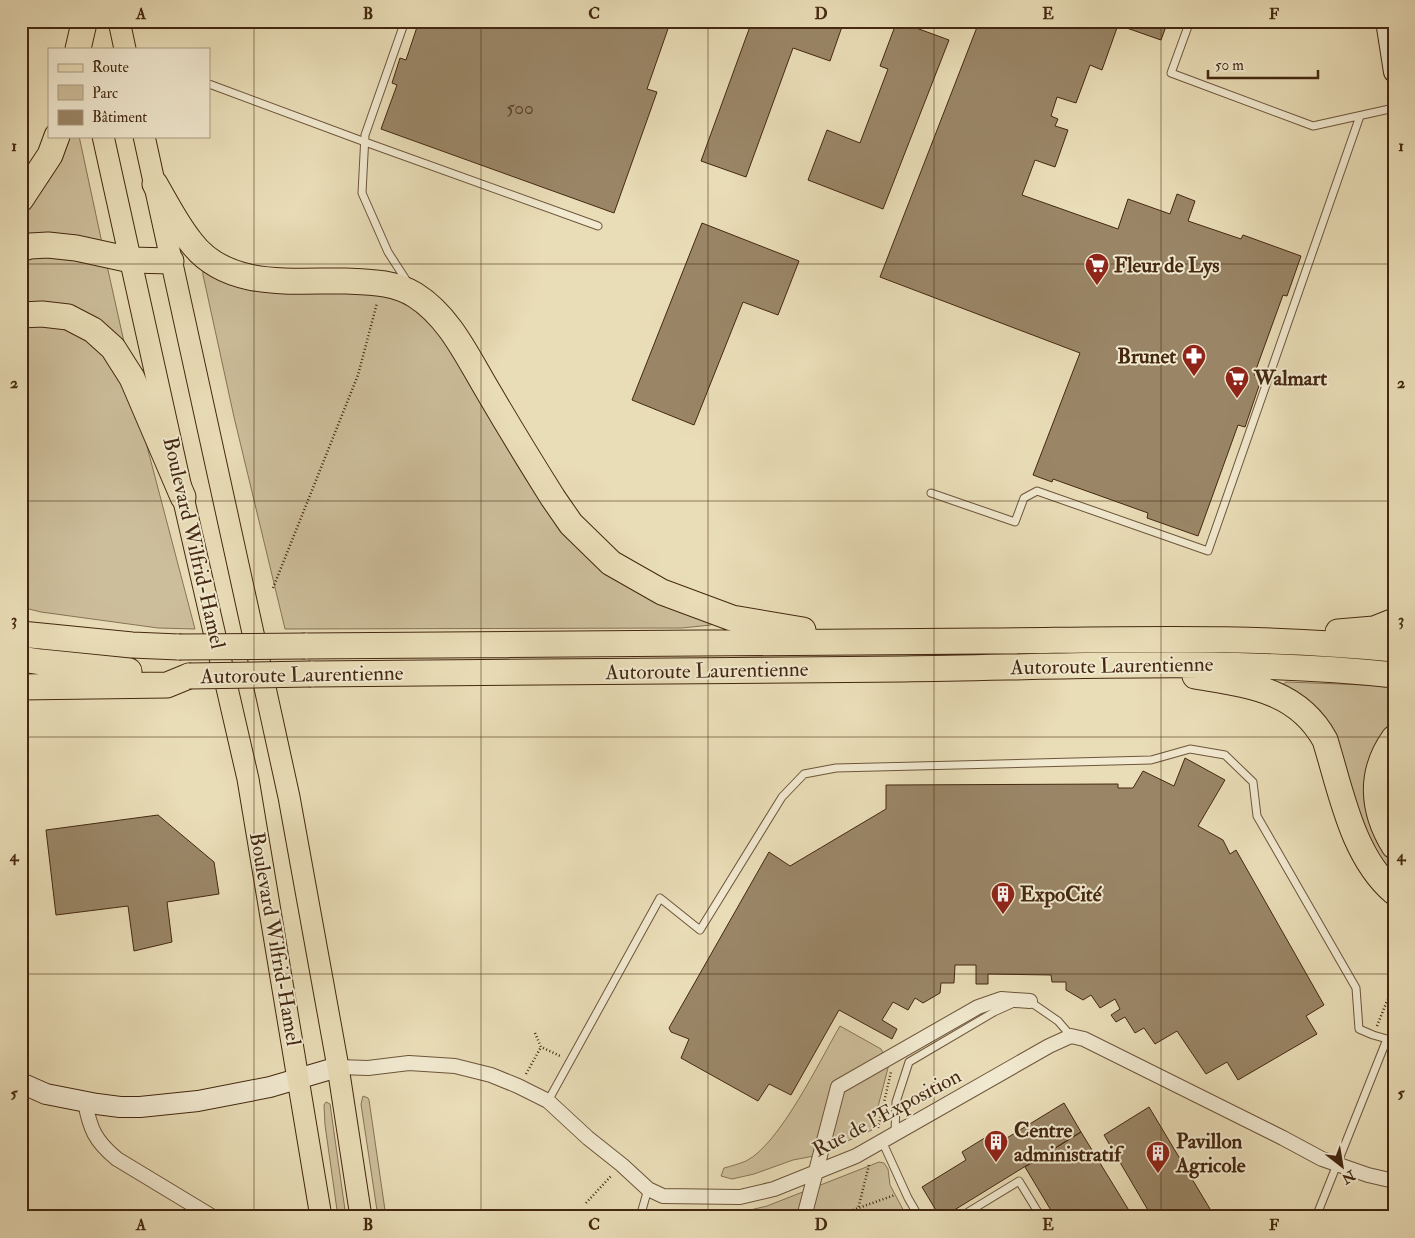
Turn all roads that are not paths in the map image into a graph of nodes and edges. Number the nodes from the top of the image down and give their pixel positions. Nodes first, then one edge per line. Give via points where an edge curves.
1 (119, 21) edge
2 (405, 21) edge
3 (1190, 21) edge
4 (1386, 21) edge
5 (84, 22) edge
6 (21, 48) edge
7 (78, 48) edge
8 (88, 48) edge
9 (125, 48) edge
10 (1394, 72) edge
11 (210, 84) edge
12 (21, 85) edge
13 (1394, 108) edge
14 (1360, 116) junction
15 (56, 138) edge
16 (103, 138) edge
17 (144, 138) edge
18 (365, 142) junction
19 (155, 184) junction
20 (21, 199) edge
21 (598, 226) dead end
22 (21, 249) edge
23 (131, 260) junction
24 (171, 261) junction
25 (416, 296) junction
26 (21, 315) edge
27 (931, 493) dead end
28 (183, 497) junction
29 (1394, 621) edge
30 (28, 631) edge
31 (875, 641) junction
32 (1282, 642) junction
33 (1394, 649) edge
34 (21, 659) edge
35 (1134, 665) junction
36 (1394, 675) edge
37 (189, 676) junction
38 (21, 687) edge
39 (1394, 738) edge
40 (1394, 846) edge
41 (1394, 892) edge
42 (1030, 1001) junction
43 (1071, 1036) junction
44 (338, 1068) junction
45 (299, 1078) junction
46 (21, 1083) edge
47 (548, 1101) junction
48 (85, 1102) junction
49 (895, 1134) junction
50 (882, 1141) junction
51 (1338, 1165) junction
52 (815, 1173) junction
53 (1394, 1181) edge
54 (648, 1189) junction
55 (213, 1217) edge
56 (321, 1217) edge
57 (361, 1217) edge
58 (640, 1217) edge
59 (804, 1217) edge
60 (919, 1217) edge
61 (960, 1217) edge
62 (1041, 1217) edge
63 (1316, 1217) edge

1 - 9 main road
2 - 18 lane
3 - 14 lane via 1171,73 1313,126
4 - 10 main road
5 - 7 highway
5 - 8 main road
6 - 12 street
11 - 18 lane
13 - 14 lane
14 - 27 lane via 1208,551 1037,491 1024,498 1016,522
15 - 20 highway via 50,154
16 - 23 main road, Boulevard Wilfrid-Hamel
17 - 19 main road, Boulevard Wilfrid-Hamel
18 - 21 lane
18 - 25 lane via 362,193 388,252
19 - 24 main road, Boulevard Wilfrid-Hamel
19 - 25 highway via 191,243 219,268 261,280 373,282 398,286
22 - 23 highway via 48,245
23 - 24 highway
23 - 28 main road, Boulevard Wilfrid-Hamel
24 - 44 main road, Boulevard Wilfrid-Hamel via 289,797
25 - 31 highway via 450,328 552,498 571,524 611,563 662,592 732,618
26 - 28 highway via 68,317 93,330 113,348 132,378
28 - 45 main road, Boulevard Wilfrid-Hamel via 248,779
29 - 32 highway via 1374,629 1311,632
30 - 31 highway, Autoroute Laurentienne, bridge via 123,644 179,647
31 - 32 highway, Autoroute Laurentienne
32 - 33 highway, Autoroute Laurentienne
34 - 37 highway, Autoroute Laurentienne
35 - 36 highway, Autoroute Laurentienne via 1239,665
35 - 37 highway, Autoroute Laurentienne, bridge
35 - 41 highway via 1253,686 1276,694 1308,714 1325,740 1356,840 1380,878
37 - 38 highway via 167,685
39 - 40 highway via 1383,753 1376,790 1379,812
42 - 43 lane via 1058,1021
42 - 49 lane via 1011,1004 994,1012 909,1062 896,1102
42 - 52 street via 1001,999 978,1007 838,1087
43 - 49 street, Rue de l'Exposition
43 - 51 street via 1084,1039
44 - 45 main road
44 - 47 street, Rue de l'Exposition via 408,1063 455,1066 518,1086
44 - 57 main road, Boulevard Wilfrid-Hamel
45 - 48 main road via 198,1101 120,1107
45 - 56 main road, Boulevard Wilfrid-Hamel
46 - 48 main road via 46,1094
47 - 51 lane via 660,898 700,930 782,797 804,774 836,768 1151,760 1190,749 1224,756 1252,782 1257,816 1356,988 1359,1029 1387,1039
47 - 54 street, Rue de l'Exposition
48 - 55 street via 90,1127 106,1149
49 - 50 street, Rue de l'Exposition
50 - 52 street, Rue de l'Exposition
50 - 60 lane
51 - 53 street
51 - 63 lane
52 - 54 street, Rue de l'Exposition via 774,1189 740,1197 663,1196
52 - 59 street
54 - 58 lane
61 - 62 lane via 1019,1181

